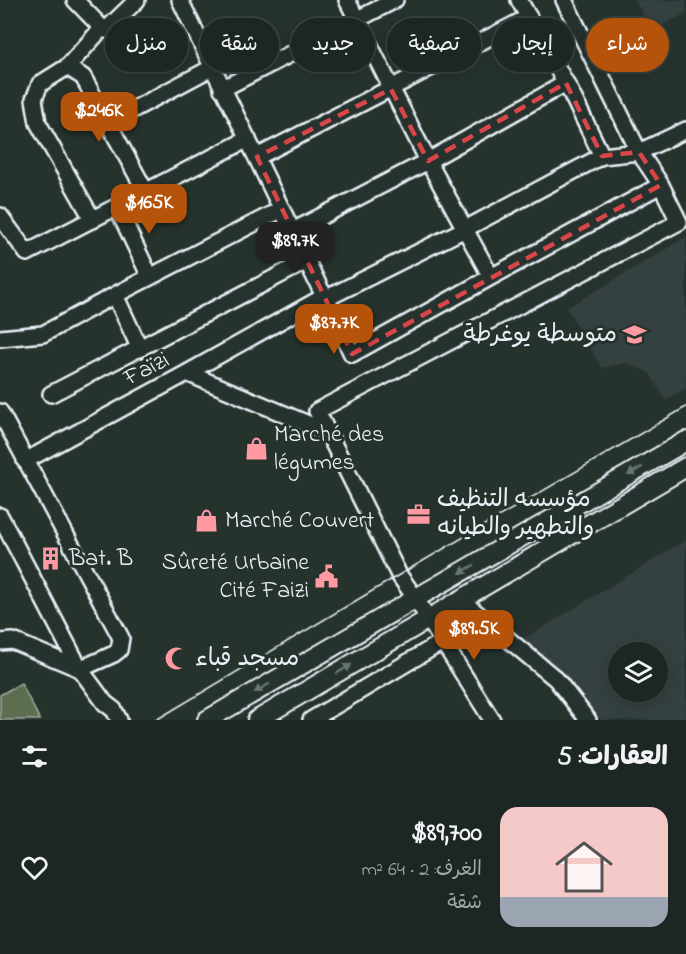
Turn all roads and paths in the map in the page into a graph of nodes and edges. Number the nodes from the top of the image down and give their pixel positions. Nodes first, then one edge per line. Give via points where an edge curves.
1 (75, 0) edge
2 (137, 0) edge
3 (180, 0) edge
4 (347, 0) edge
5 (395, 0) edge
6 (519, 0) edge
7 (564, 0) edge
8 (529, 17) junction
9 (356, 18) edge
10 (362, 18) edge
11 (102, 28) junction
12 (200, 41) edge
13 (291, 54) edge
14 (375, 57) edge
15 (67, 67) junction
16 (204, 72) edge
17 (215, 72) edge
18 (566, 83) junction
19 (222, 89) junction
20 (391, 89) junction
21 (108, 123) junction
22 (686, 130) edge
23 (248, 139) junction
24 (639, 152) junction
25 (602, 156) junction
26 (257, 157) junction
27 (428, 161) junction
28 (661, 185) junction
29 (146, 192) junction
30 (117, 207) junction
31 (282, 209) junction
32 (0, 216) edge
33 (93, 220) junction
34 (465, 229) junction
35 (293, 231) junction
36 (5, 233) edge
37 (307, 261) junction
38 (150, 277) junction
39 (491, 277) junction
40 (115, 295) junction
41 (325, 296) junction
42 (0, 338) edge
43 (140, 349) junction
44 (187, 373) junction
45 (51, 394) dead end
46 (0, 412) edge
47 (327, 432) junction
48 (686, 441) edge
49 (25, 461) junction
50 (686, 468) edge
51 (0, 516) edge
52 (417, 599) junction
53 (461, 600) junction
54 (429, 619) junction
55 (0, 642) edge
56 (442, 642) junction
57 (71, 652) junction
58 (54, 660) junction
59 (80, 669) junction
60 (105, 703) junction
61 (107, 720) edge
62 (119, 720) edge
63 (207, 720) edge
64 (257, 720) edge
65 (311, 720) edge
66 (492, 720) edge
67 (588, 720) edge

1 - 11 street
2 - 11 street via 106,30
3 - 12 street
4 - 9 street
5 - 10 street
6 - 8 street
7 - 24 street
8 - 18 street
8 - 20 street
11 - 15 street
13 - 19 street
14 - 20 street
15 - 21 street via 83,77
15 - 33 street via 40,84 34,99 38,123
16 - 21 street
17 - 19 street
18 - 25 street
18 - 27 street
19 - 23 street
20 - 26 street
20 - 27 street
21 - 29 street
22 - 24 street
23 - 26 street
23 - 29 street
24 - 25 street
24 - 28 street
25 - 34 street
26 - 31 street
27 - 34 street
27 - 35 street
28 - 39 street
28 - 47 street via 679,222 316,411
29 - 30 street
30 - 33 street
30 - 38 street
31 - 35 street
31 - 38 street
32 - 36 street
33 - 36 street via 27,253
34 - 39 street
34 - 41 street
35 - 37 street
35 - 41 street
37 - 41 street
37 - 43 street
38 - 40 street
39 - 41 street via 352,354
40 - 42 street via 43,334
40 - 43 street
41 - 44 street
43 - 45 street
44 - 47 street, Faïzi
44 - 49 street, Faïzi
46 - 49 street
47 - 52 street via 399,574
48 -> 52 main road
49 - 59 street via 121,638 114,654
50 - 53 main road
51 - 57 street
52 - 54 street
52 -> 63 main road
53 - 54 main road
53 - 67 street via 556,679
54 - 56 street
64 -> 54 main road
55 - 58 street via 13,641
56 - 65 street
56 - 66 street
57 - 58 street
57 - 59 street
58 - 59 street
59 - 60 street
60 - 61 street
60 - 62 street

